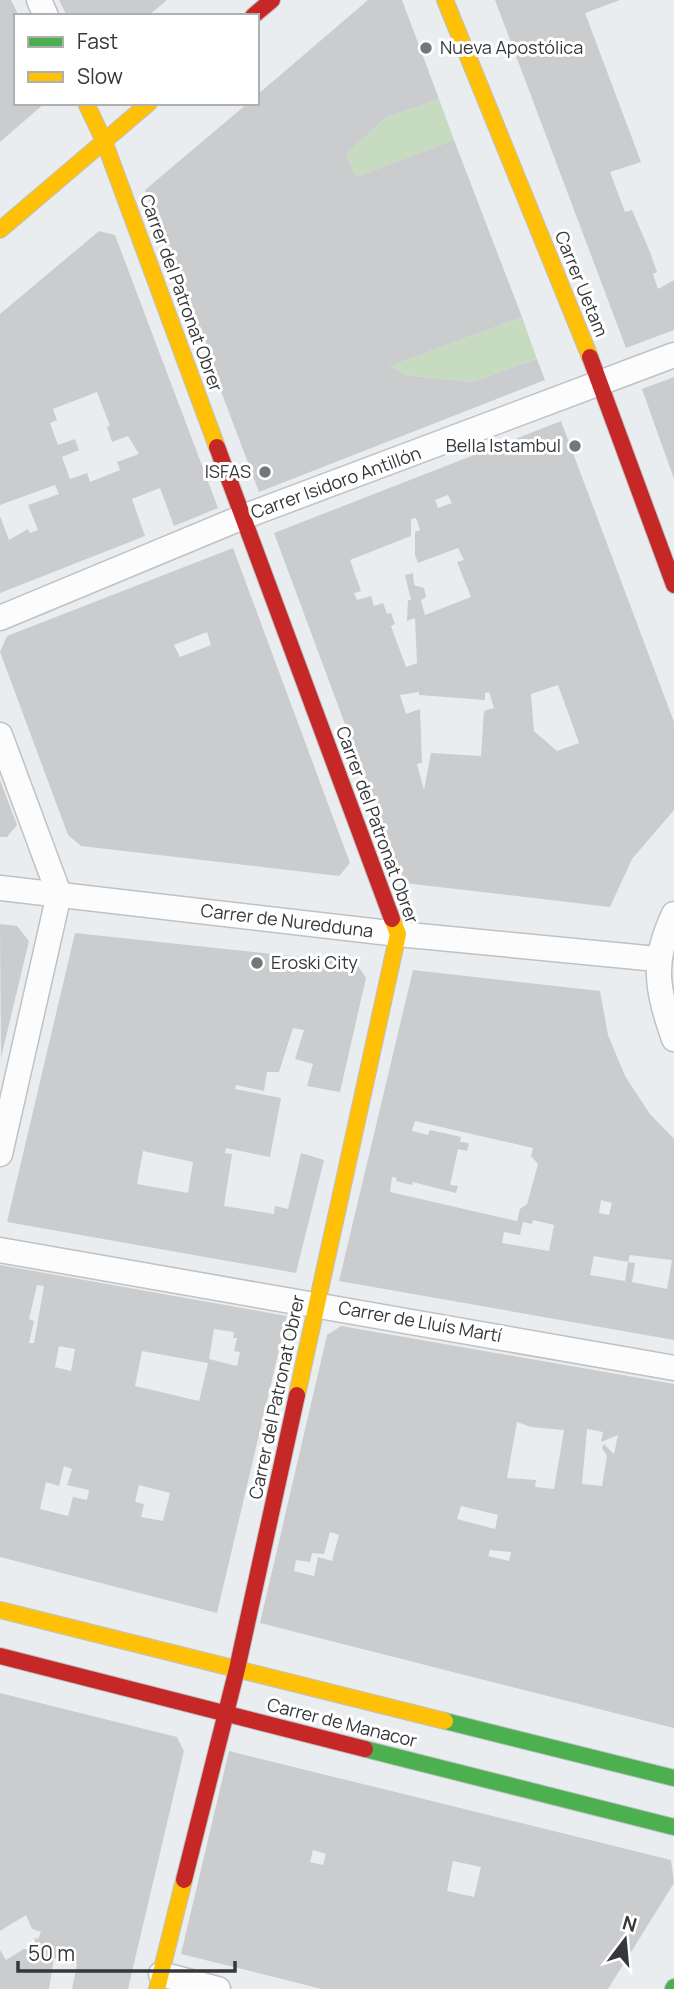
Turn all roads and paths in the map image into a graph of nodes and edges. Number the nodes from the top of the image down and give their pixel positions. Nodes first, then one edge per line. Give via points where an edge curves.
1 (272, 0) edge
2 (445, 0) edge
3 (255, 14) edge
4 (87, 105) edge
5 (147, 105) edge
6 (104, 141) junction
7 (0, 230) edge
8 (674, 355) edge
9 (601, 384) junction
10 (243, 517) junction
11 (674, 585) edge
12 (0, 618) edge
13 (0, 735) edge
14 (0, 888) edge
15 (59, 894) junction
16 (674, 914) edge
17 (398, 934) junction
18 (657, 959) junction
19 (674, 1039) edge
20 (0, 1154) edge
21 (0, 1250) edge
22 (317, 1303) junction
23 (674, 1368) edge
24 (0, 1610) edge
25 (0, 1656) edge
26 (237, 1669) junction
27 (226, 1713) junction
28 (674, 1778) edge
29 (674, 1827) edge
30 (159, 1982) edge
31 (218, 1989) edge

1 - 3 street
2 - 9 street, Carrer Uetam
4 - 6 street, Carrer del Patronat Obrer
5 - 6 street
6 - 7 street
6 - 10 street, Carrer del Patronat Obrer
8 - 9 street, Carrer Isidoro Antillón
9 - 10 street, Carrer Isidoro Antillón
9 - 11 street, Carrer Uetam
10 - 12 street, Carrer Isidoro Antillón
10 - 17 street, Carrer del Patronat Obrer
13 - 15 street
14 - 15 street, Carrer de Nuredduna
15 - 17 street, Carrer de Nuredduna
15 - 20 street
16 - 18 street
17 - 18 street, Carrer de Nuredduna
17 - 22 street, Carrer del Patronat Obrer
18 - 19 street via 663,1006
21 - 22 street, Carrer de Lluís Martí
22 - 23 street, Carrer de Lluís Martí
22 - 26 street, Carrer del Patronat Obrer
24 - 26 street, Carrer de Manacor
25 - 27 street, Carrer de Manacor
26 - 27 street, Carrer del Patronat Obrer
26 - 28 street, Carrer de Manacor
27 - 29 street, Carrer de Manacor
27 - 30 street, Carrer del Patronat Obrer
30 - 31 street

